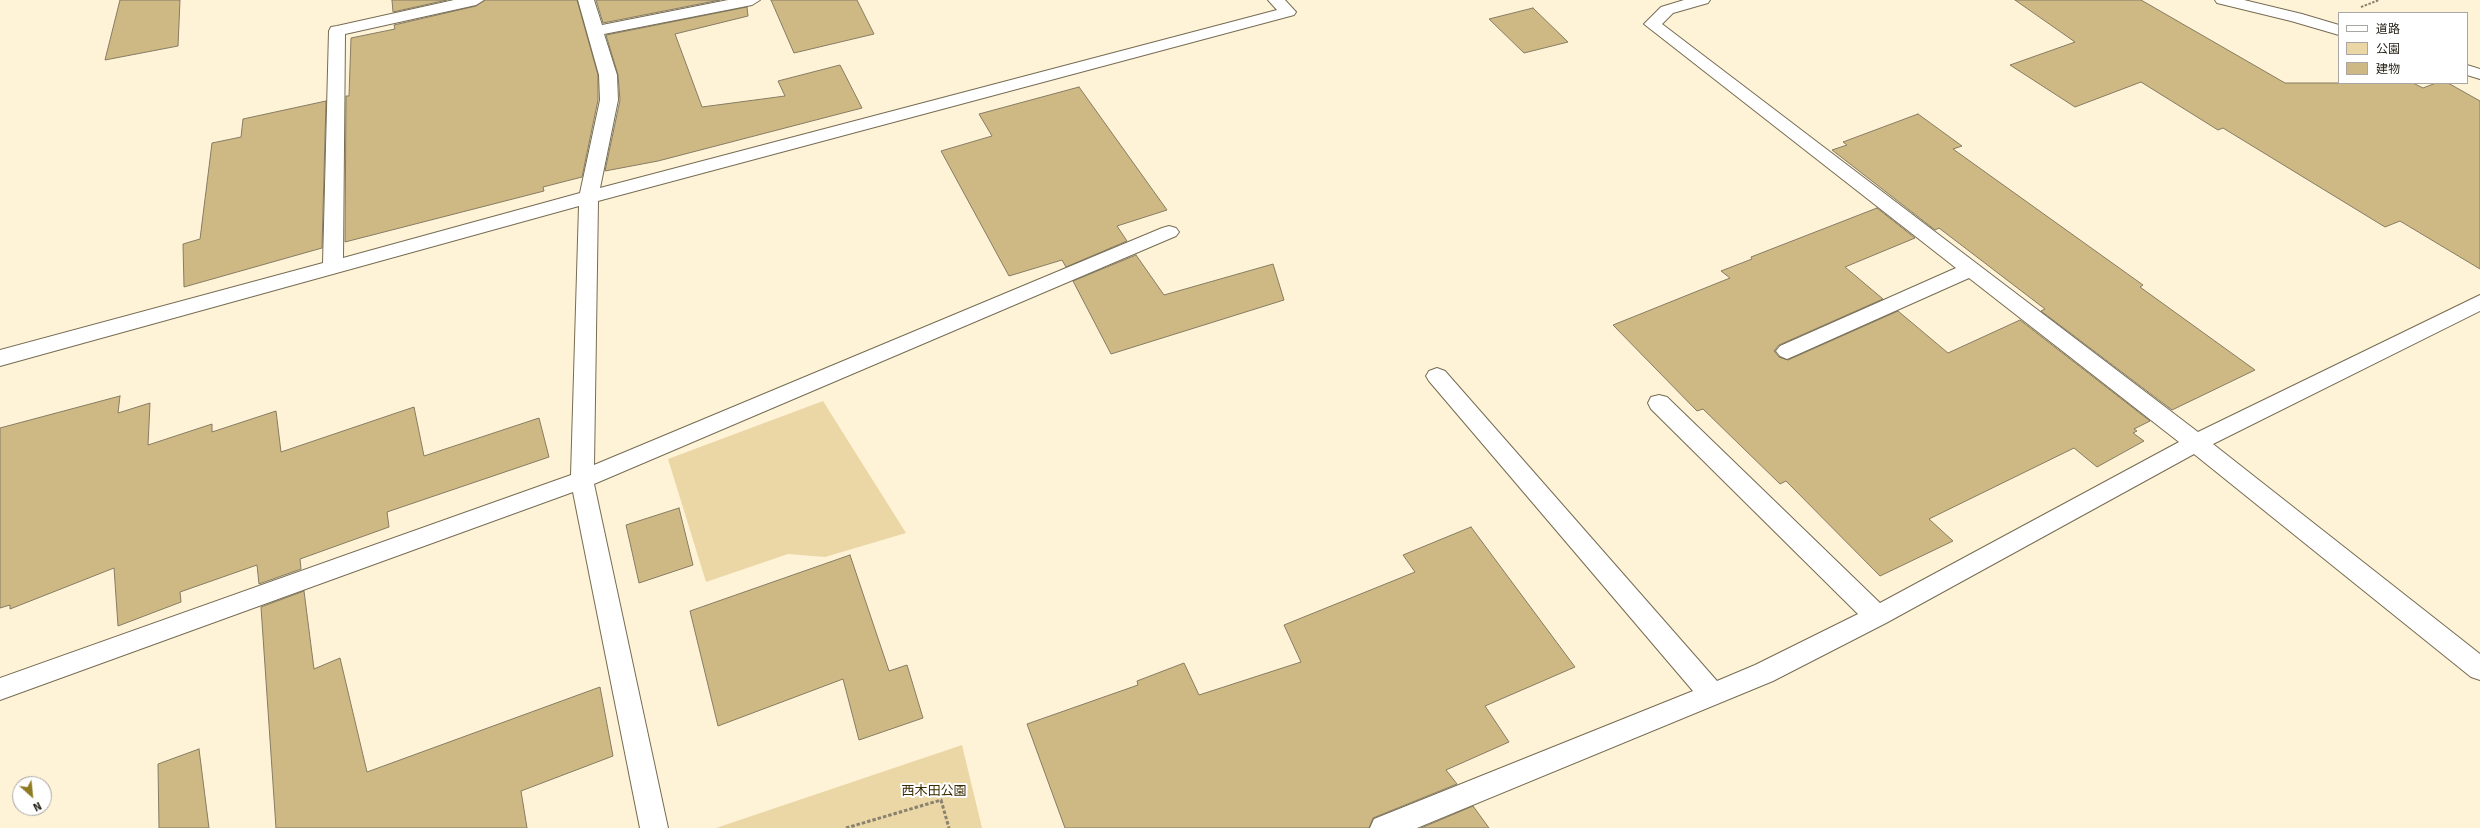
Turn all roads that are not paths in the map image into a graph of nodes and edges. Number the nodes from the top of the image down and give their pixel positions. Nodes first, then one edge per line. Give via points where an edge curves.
1 (476, 0) edge
2 (586, 0) edge
3 (752, 0) edge
4 (1276, 0) edge
5 (1702, 0) edge
6 (2223, 0) edge
7 (2338, 30) edge
8 (596, 31) junction
9 (2468, 70) edge
10 (2480, 74) edge
11 (589, 197) junction
12 (1168, 232) dead end
13 (333, 266) junction
14 (1970, 270) junction
15 (2480, 302) edge
16 (1787, 351) dead end
17 (0, 358) edge
18 (1437, 376) dead end
19 (1659, 402) dead end
20 (2196, 443) junction
21 (582, 480) junction
22 (1877, 616) junction
23 (2480, 669) edge
24 (0, 689) edge
25 (1712, 694) junction
26 (654, 828) edge
27 (1384, 828) edge

1 - 13 street via 337,31
2 - 8 street
3 - 8 street
4 - 11 street via 1288,12
5 - 14 street via 1667,10 1652,24
6 - 7 street
8 - 11 street via 608,74 609,100
9 - 10 street
11 - 13 street
11 - 21 street
12 - 21 street
13 - 17 street
14 - 16 street
14 - 20 street
15 - 20 street
18 - 25 street
19 - 22 street
20 - 22 street
20 - 23 street
21 - 24 street
21 - 26 street
22 - 25 street via 1764,673
25 - 27 street

